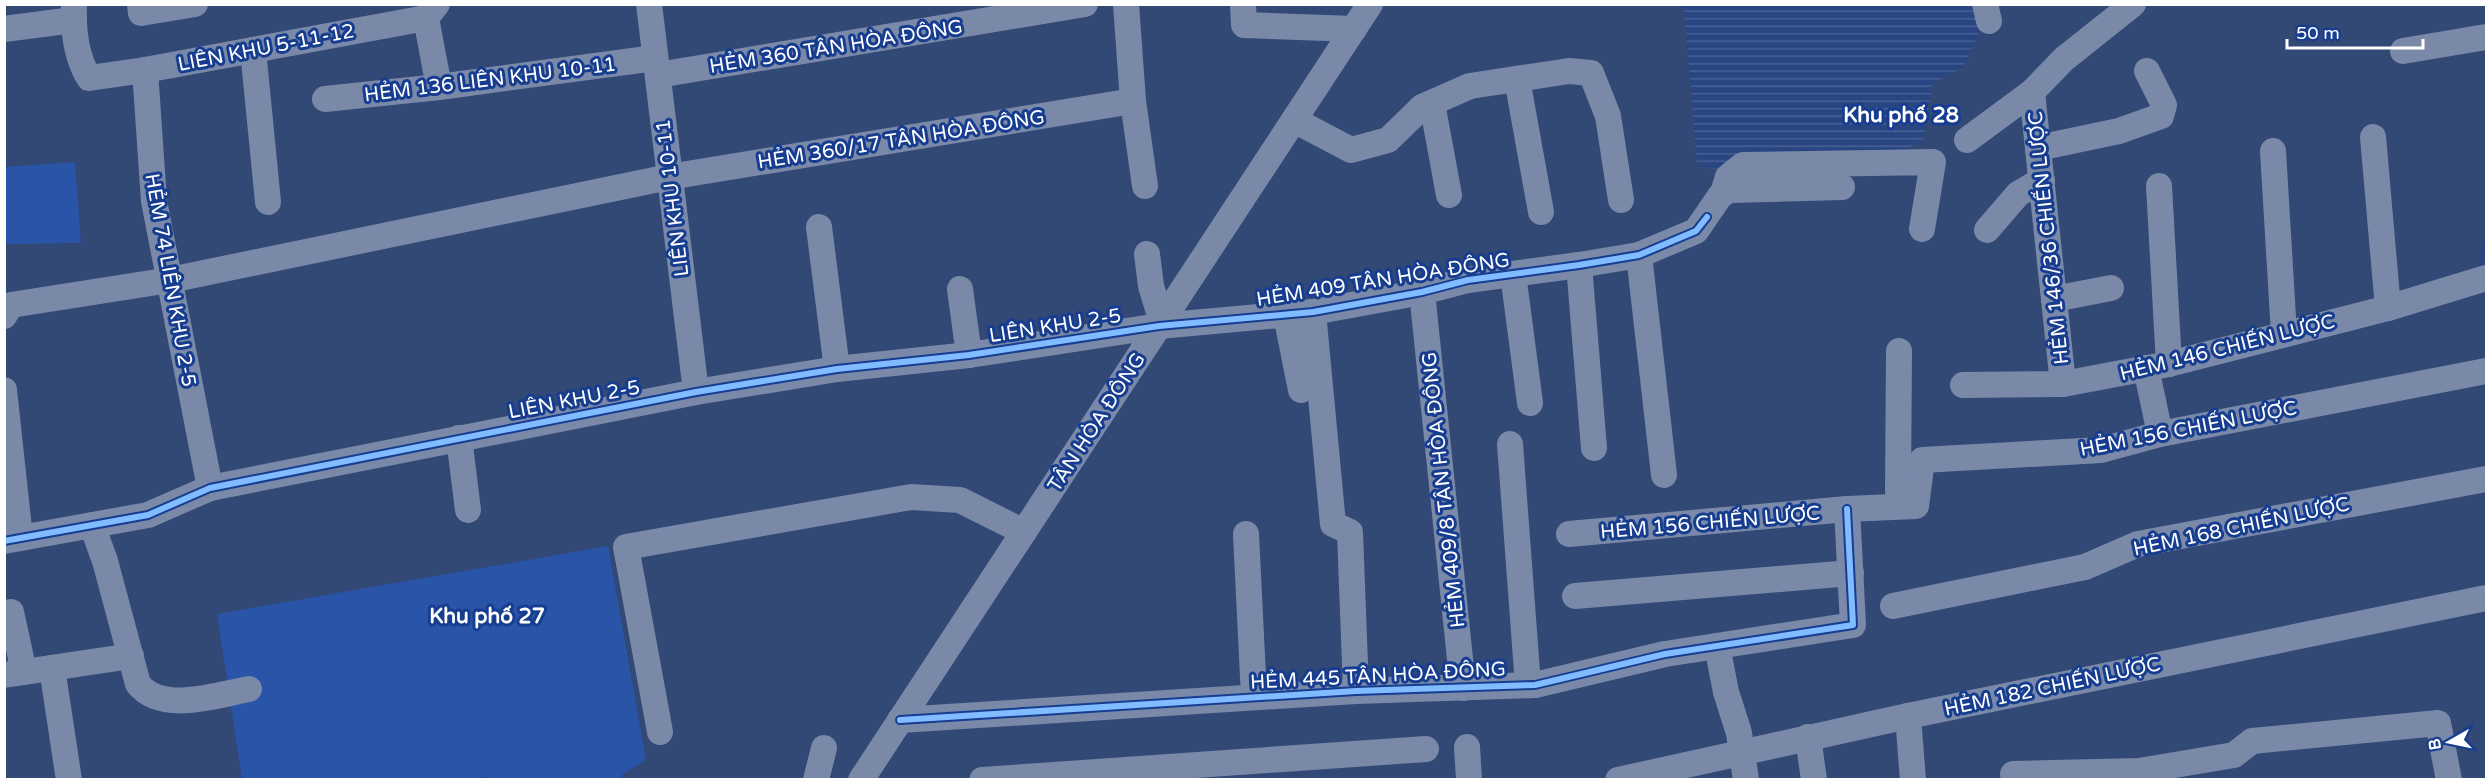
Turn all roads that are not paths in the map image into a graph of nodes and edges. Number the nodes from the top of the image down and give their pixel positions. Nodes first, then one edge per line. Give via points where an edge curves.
1 (195, 4) edge
2 (650, 4) edge
3 (1085, 4) edge
4 (1126, 4) edge
5 (1243, 4) edge
6 (1370, 4) edge
7 (2133, 4) edge
8 (141, 9) edge
9 (431, 11) edge
10 (74, 12) edge
11 (4, 29) edge
12 (1354, 29) junction
13 (2487, 37) edge
14 (253, 50) junction
15 (2403, 51) dead end
16 (656, 67) junction
17 (145, 70) junction
18 (2147, 71) dead end
19 (1516, 79) junction
20 (439, 87) junction
21 (2032, 92) junction
22 (325, 99) dead end
23 (1133, 101) junction
24 (1432, 103) junction
25 (1294, 120) junction
26 (2373, 137) dead end
27 (1967, 140) dead end
28 (2038, 148) junction
29 (2273, 151) dead end
30 (669, 177) junction
31 (2042, 180) junction
32 (1145, 186) dead end
33 (2159, 186) dead end
34 (1842, 187) dead end
35 (1724, 193) junction
36 (1449, 195) dead end
37 (1621, 200) dead end
38 (268, 202) dead end
39 (1541, 212) dead end
40 (819, 227) dead end
41 (1922, 229) dead end
42 (1987, 230) dead end
43 (1147, 254) dead end
44 (1639, 255) junction
45 (1579, 265) junction
46 (1513, 274) junction
47 (2482, 278) edge
48 (170, 280) junction
49 (2111, 288) dead end
50 (960, 289) dead end
51 (1422, 292) junction
52 (2054, 299) junction
53 (2388, 308) junction
54 (1313, 312) junction
55 (1286, 315) junction
56 (4, 316) edge
57 (1160, 324) junction
58 (2284, 334) junction
59 (1899, 351) dead end
60 (969, 354) junction
61 (2157, 366) junction
62 (837, 369) junction
63 (2487, 371) edge
64 (2062, 384) junction
65 (1963, 385) dead end
66 (1301, 390) dead end
67 (696, 392) junction
68 (5, 403) edge
69 (1530, 403) dead end
70 (2160, 434) junction
71 (459, 438) junction
72 (1510, 444) dead end
73 (1594, 448) dead end
74 (1664, 475) dead end
75 (2487, 479) edge
76 (210, 488) junction
77 (1901, 506) junction
78 (1847, 509) junction
79 (468, 510) dead end
80 (92, 525) junction
81 (1024, 532) junction
82 (1246, 534) dead end
83 (1569, 534) dead end
84 (12, 539) edge
85 (1851, 573) junction
86 (1575, 596) dead end
87 (2487, 598) edge
88 (1893, 606) dead end
89 (11, 612) dead end
90 (1717, 646) junction
91 (130, 656) junction
92 (52, 668) junction
93 (14, 673) edge
94 (1528, 685) junction
95 (1463, 688) junction
96 (249, 689) dead end
97 (1356, 691) junction
98 (1254, 697) junction
99 (1908, 716) junction
100 (900, 720) junction
101 (660, 732) dead end
102 (1808, 737) junction
103 (1467, 747) dead end
104 (824, 748) dead end
105 (1426, 749) dead end
106 (1743, 753) junction
107 (1670, 774) edge
108 (2013, 777) edge
109 (69, 780) edge
110 (816, 780) edge
111 (861, 780) edge
112 (982, 780) edge
113 (1469, 780) edge
114 (1618, 780) edge
115 (1746, 780) edge
116 (1814, 780) edge
117 (1913, 780) edge
118 (2449, 780) edge

1 - 8 street
2 - 16 street, LIÊN KHU 10-11
3 - 16 street, HẺM 360 TÂN HÒA ĐÔNG
4 - 23 street
5 - 12 street via 1244,26
6 - 12 street, TÂN HÒA ĐÔNG
7 - 21 street via 2064,59
9 - 14 street, LIÊN KHU 5-11-12
9 - 20 street
10 - 11 street
10 - 17 street, LIÊN KHU 5-11-12 via 82,66 89,78
12 - 25 street, TÂN HÒA ĐÔNG
13 - 15 street
14 - 17 street, LIÊN KHU 5-11-12
14 - 38 street
16 - 20 street, HẺM 136 LIÊN KHU 10-11
16 - 30 street, LIÊN KHU 10-11
17 - 48 street, HẺM 74 LIÊN KHU 2-5 via 154,201
18 - 28 street via 2164,105 2161,116 2120,131
19 - 24 street via 1470,86
19 - 37 street via 1569,71 1591,73 1608,116
19 - 39 street
20 - 22 street, HẺM 136 LIÊN KHU 10-11
21 - 27 street
21 - 28 street, HẺM 146/36 CHIẾN LƯỢC
23 - 30 street, HẺM 360/17 TÂN HÒA ĐÔNG
23 - 32 street
24 - 25 street via 1422,107 1388,140 1351,150
24 - 36 street
25 - 57 street, TÂN HÒA ĐÔNG
26 - 53 street
28 - 31 street, HẺM 146/36 CHIẾN LƯỢC
29 - 58 street
30 - 48 street, HẺM 360/17 TÂN HÒA ĐÔNG
30 - 67 street, LIÊN KHU 10-11
31 - 42 street via 2018,194
31 - 52 street, HẺM 146/36 CHIẾN LƯỢC
33 - 61 street
34 - 35 street
35 - 41 street, HẺM 409 TÂN HÒA ĐÔNG via 1728,177 1743,165 1933,162
35 - 44 street, HẺM 409 TÂN HÒA ĐÔNG via 1696,231
40 - 62 street
43 - 57 street
44 - 45 street, HẺM 409 TÂN HÒA ĐÔNG
44 - 74 street
45 - 46 street, HẺM 409 TÂN HÒA ĐÔNG
45 - 73 street
46 - 51 street, HẺM 409 TÂN HÒA ĐÔNG
46 - 69 street
47 - 53 street, HẺM 146 CHIẾN LƯỢC
48 - 56 street, HẺM 360/17 TÂN HÒA ĐÔNG via 11,305
48 - 76 street, HẺM 74 LIÊN KHU 2-5
49 - 52 street
50 - 60 street
51 - 54 street, HẺM 409 TÂN HÒA ĐÔNG
51 - 95 street, HẺM 409/8 TÂN HÒA ĐÔNG
52 - 64 street, HẺM 146/36 CHIẾN LƯỢC
53 - 58 street, HẺM 146 CHIẾN LƯỢC
54 - 55 street, HẺM 409 TÂN HÒA ĐÔNG
54 - 97 street via 1332,524 1350,532
55 - 57 street, HẺM 409 TÂN HÒA ĐÔNG
55 - 66 street
57 - 60 street, LIÊN KHU 2-5
57 - 81 street, TÂN HÒA ĐÔNG
58 - 61 street, HẺM 146 CHIẾN LƯỢC
59 - 77 street
60 - 62 street, LIÊN KHU 2-5
61 - 64 street, HẺM 146 CHIẾN LƯỢC
61 - 70 street
62 - 67 street, LIÊN KHU 2-5
63 - 70 street, HẺM 156 CHIẾN LƯỢC
64 - 65 street, HẺM 146 CHIẾN LƯỢC
67 - 71 street, LIÊN KHU 2-5
68 - 84 street
70 - 77 street, HẺM 156 CHIẾN LƯỢC via 2101,450 1922,460 1916,506
71 - 76 street, LIÊN KHU 2-5
71 - 79 street
72 - 94 street
75 - 88 street, HẺM 168 CHIẾN LƯỢC via 2138,544 2085,567
76 - 80 street, LIÊN KHU 2-5 via 148,515
77 - 78 street, HẺM 156 CHIẾN LƯỢC
78 - 83 street, HẺM 156 CHIẾN LƯỢC
78 - 85 street
80 - 84 street, LIÊN KHU 2-5
80 - 91 street
81 - 100 street, TÂN HÒA ĐÔNG
81 - 101 street via 960,500 911,497 626,547
82 - 98 street
85 - 86 street
85 - 90 street, HẺM 445 TÂN HÒA ĐÔNG via 1853,625
87 - 99 street, HẺM 182 CHIẾN LƯỢC
89 - 93 street
90 - 94 street, HẺM 445 TÂN HÒA ĐÔNG
90 - 106 street
91 - 92 street
91 - 96 street via 138,684 146,694 160,698 181,700
92 - 93 street
92 - 109 street
94 - 95 street, HẺM 445 TÂN HÒA ĐÔNG
95 - 97 street, HẺM 445 TÂN HÒA ĐÔNG
97 - 98 street, HẺM 445 TÂN HÒA ĐÔNG
98 - 100 street, HẺM 445 TÂN HÒA ĐÔNG
99 - 102 street, HẺM 182 CHIẾN LƯỢC
99 - 117 street
100 - 111 street, TÂN HÒA ĐÔNG
102 - 106 street, HẺM 182 CHIẾN LƯỢC
102 - 116 street
103 - 113 street
104 - 110 street
105 - 112 street
106 - 107 street, HẺM 182 CHIẾN LƯỢC
106 - 115 street
107 - 114 street, HẺM 182 CHIẾN LƯỢC
108 - 118 street via 2139,771 2234,755 2252,741 2438,723

